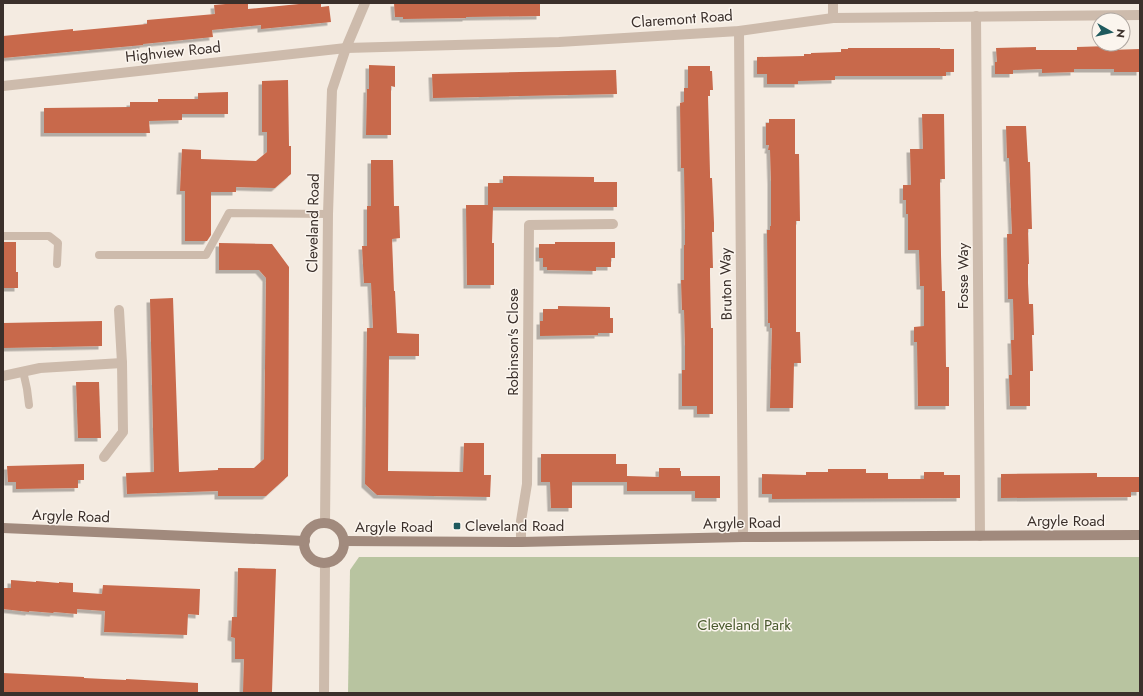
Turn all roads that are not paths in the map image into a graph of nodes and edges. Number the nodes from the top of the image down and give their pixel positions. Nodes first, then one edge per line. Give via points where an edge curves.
1 (365, 3) edge
2 (833, 3) edge
3 (1140, 14) edge
4 (976, 16) junction
5 (833, 18) junction
6 (739, 31) junction
7 (346, 48) junction
8 (3, 86) edge
9 (328, 214) junction
10 (613, 224) dead end
11 (3, 236) edge
12 (99, 255) dead end
13 (57, 264) dead end
14 (119, 310) dead end
15 (122, 363) junction
16 (23, 371) junction
17 (3, 376) edge
18 (29, 405) dead end
19 (104, 457) dead end
20 (324, 523) junction
21 (3, 528) edge
22 (1140, 535) edge
23 (980, 536) junction
24 (743, 537) junction
25 (305, 541) junction
26 (344, 541) junction
27 (521, 542) junction
28 (325, 563) junction
29 (324, 693) edge

1 - 7 street, Cleveland Road
2 - 5 street
3 - 4 street, Claremont Road
4 - 5 street, Claremont Road
4 - 23 street, Fosse Way
5 - 6 street, Claremont Road
6 - 7 street, Claremont Road via 559,42
6 - 24 street, Bruton Way
7 - 8 street, Highview Road
7 - 9 street, Cleveland Road via 332,90
9 - 12 lane via 230,213 206,255
9 - 20 street, Cleveland Road
10 - 27 street, Robinson's Close via 529,225 527,484 521,521
11 - 13 lane via 49,236 58,243
14 - 15 street
15 - 16 street
15 - 19 street via 123,432
16 - 17 street
16 - 18 lane
20 - 25 main road via 309,530
20 - 26 main road, Argyle Road via 335,526
21 - 25 main road, Argyle Road
22 - 23 main road, Argyle Road
23 - 24 main road, Argyle Road
24 - 27 main road, Argyle Road
25 - 28 main road via 305,549 310,557
26 - 27 main road, Argyle Road
26 - 28 main road, Argyle Road via 338,557
28 - 29 street

